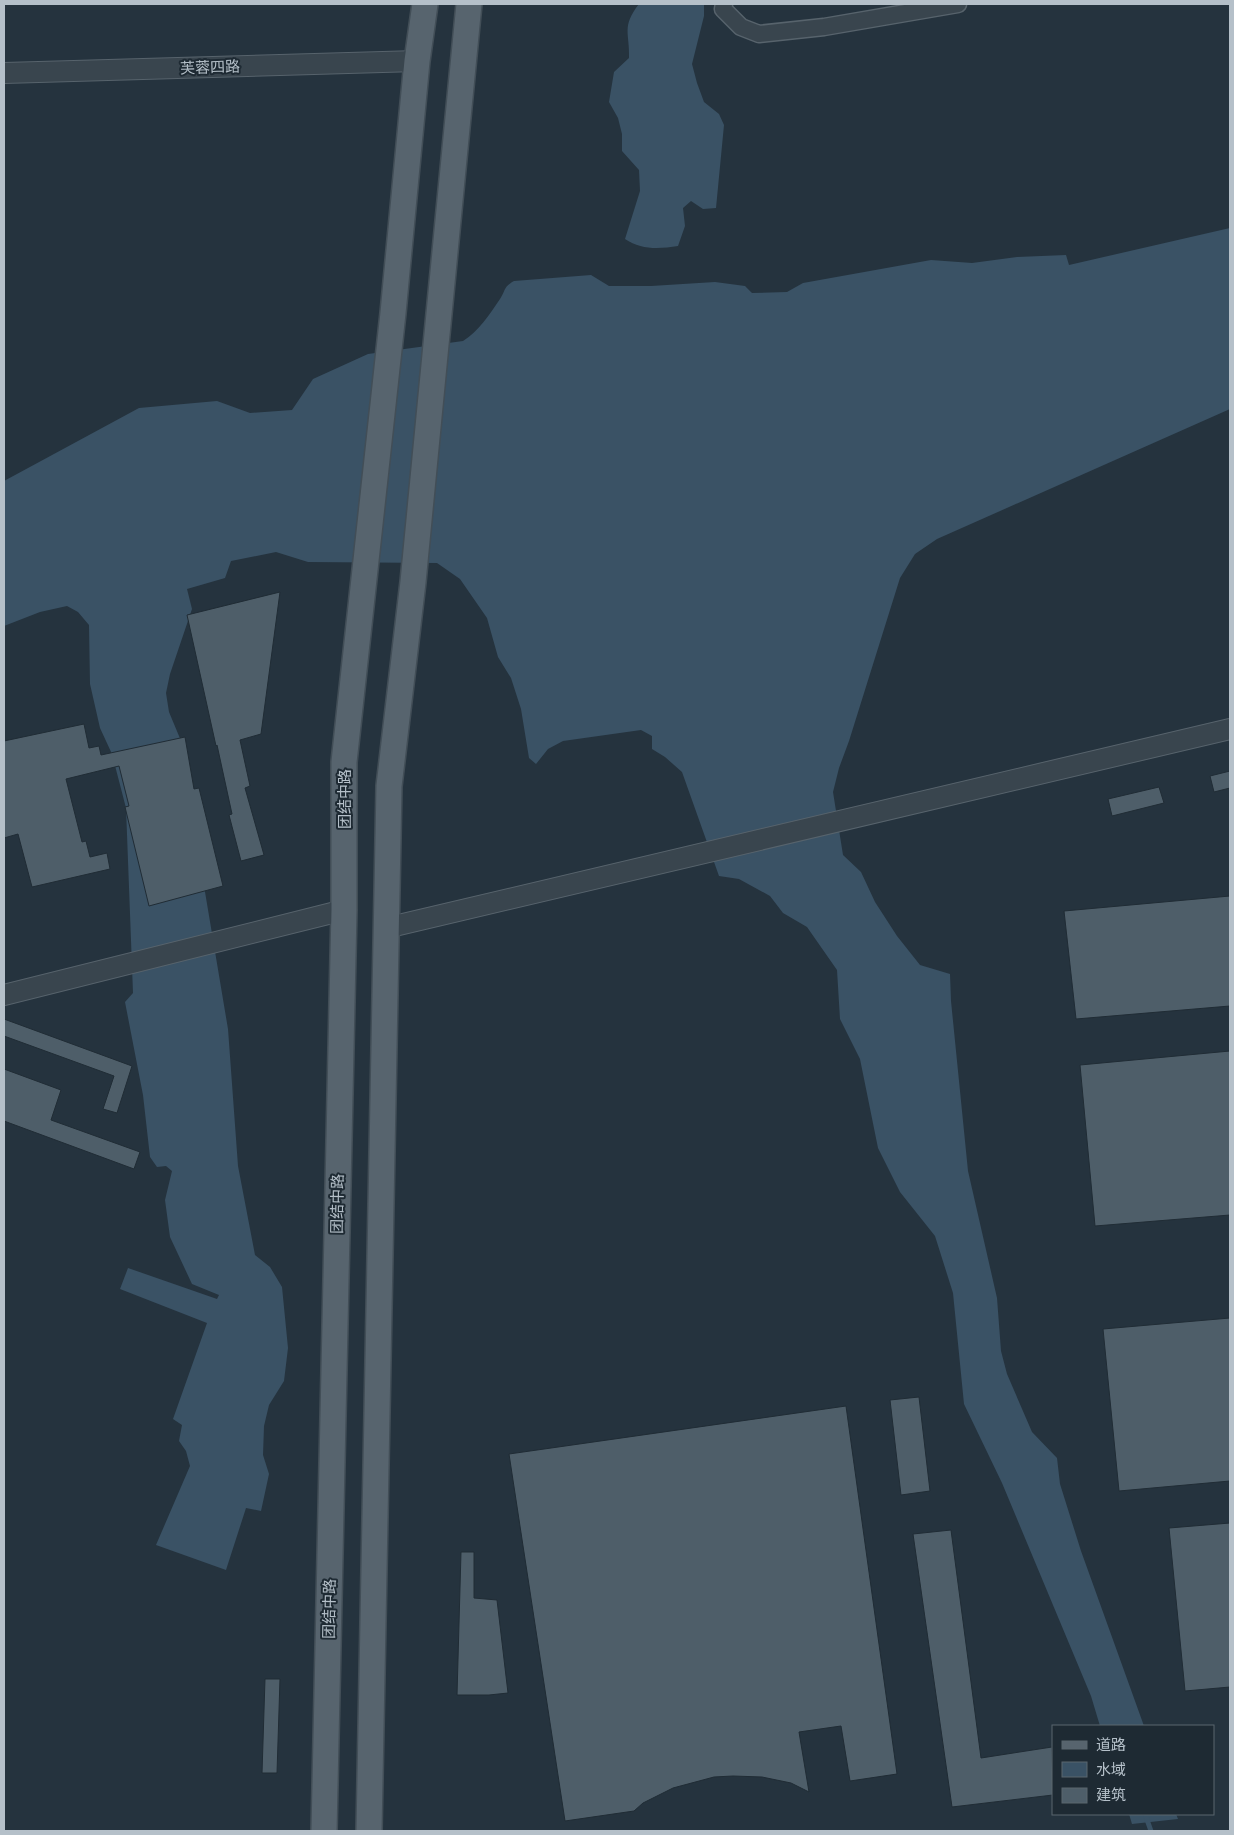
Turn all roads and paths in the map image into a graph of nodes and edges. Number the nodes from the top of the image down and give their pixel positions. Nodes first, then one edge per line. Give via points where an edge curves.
1 (425, 4) edge
2 (469, 4) edge
3 (724, 4) edge
4 (958, 4) edge
5 (417, 61) junction
6 (4, 73) edge
7 (1230, 729) edge
8 (344, 910) junction
9 (386, 928) junction
10 (4, 995) edge
11 (324, 1831) edge
12 (369, 1831) edge

1 - 5 main road, 团结中路
2 - 9 main road via 413,582 389,786
3 - 4 street via 723,9 741,27 759,34 824,27
5 - 6 street, 芙蓉四路
5 - 8 main road, 团结中路 via 344,762
7 - 9 street
8 - 10 street
8 - 11 main road, 团结中路
9 - 12 main road

